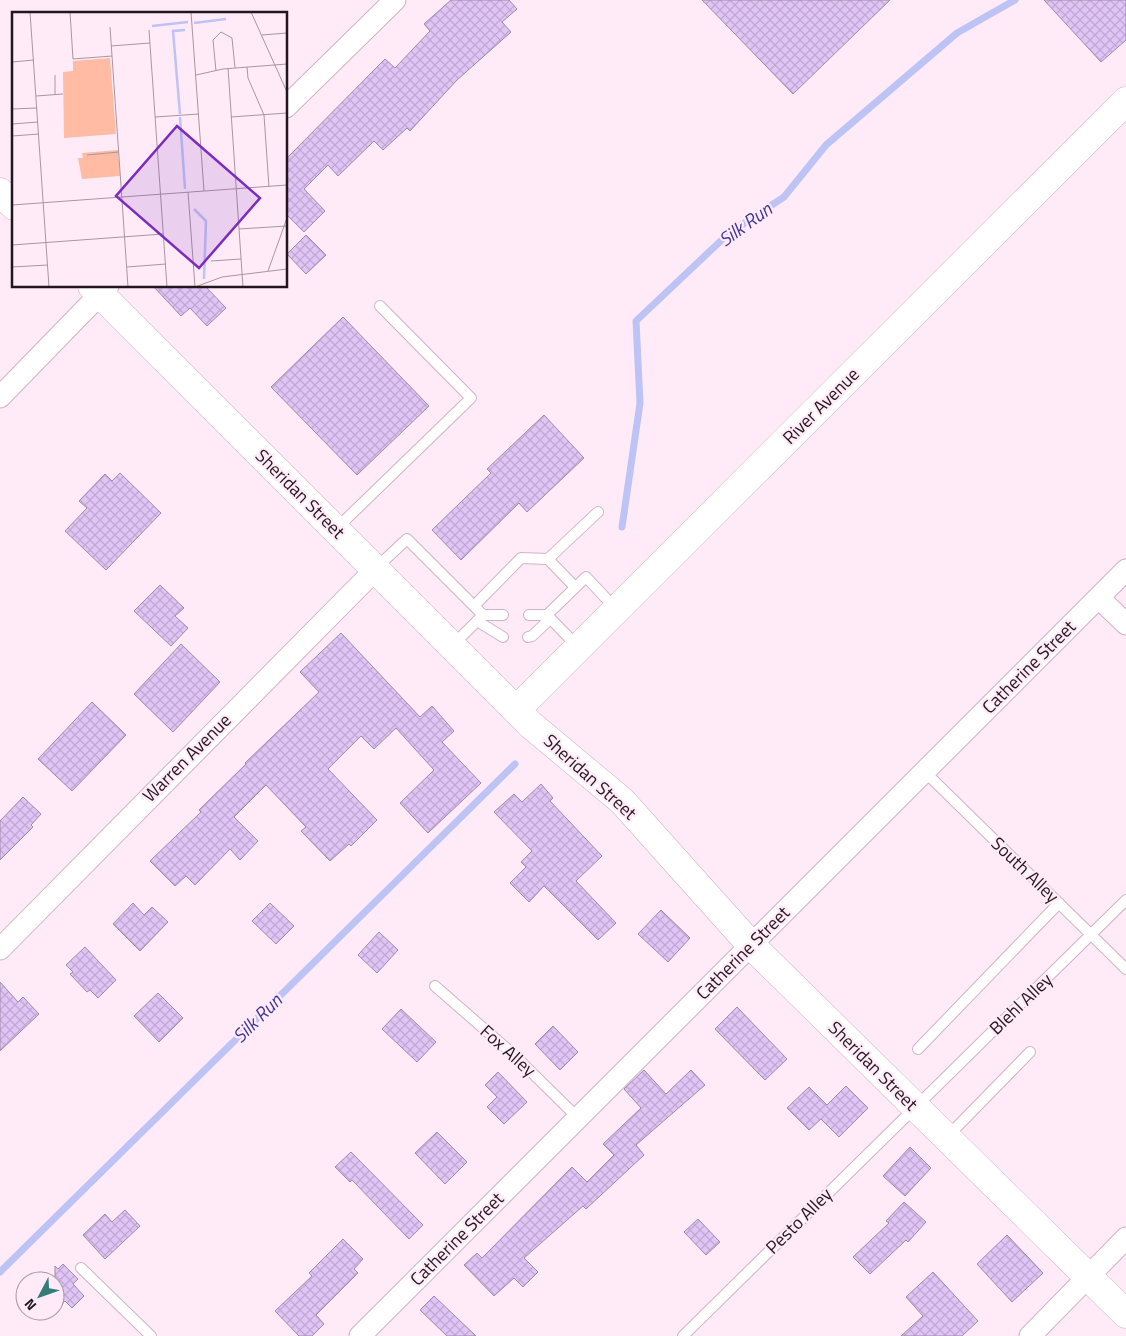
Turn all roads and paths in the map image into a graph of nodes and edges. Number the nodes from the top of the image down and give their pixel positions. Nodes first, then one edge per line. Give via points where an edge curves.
1 (395, 0) edge
2 (1126, 101) edge
3 (288, 105) edge
4 (0, 192) edge
5 (12, 204) edge
6 (100, 289) edge
7 (380, 306) dead end
8 (0, 397) edge
9 (598, 512) dead end
10 (336, 529) junction
11 (548, 559) junction
12 (376, 569) junction
13 (1126, 570) edge
14 (575, 587) junction
15 (1099, 598) junction
16 (474, 606) junction
17 (616, 610) junction
18 (503, 615) dead end
19 (528, 615) dead end
20 (549, 617) junction
21 (480, 618) junction
22 (1126, 624) edge
23 (528, 636) dead end
24 (503, 637) dead end
25 (453, 646) junction
26 (579, 648) junction
27 (516, 710) junction
28 (924, 772) junction
29 (1126, 900) edge
30 (1059, 903) junction
31 (1092, 935) junction
32 (751, 945) junction
33 (0, 948) edge
34 (1126, 969) edge
35 (435, 986) dead end
36 (918, 1048) dead end
37 (1030, 1052) dead end
38 (915, 1107) junction
39 (578, 1118) junction
40 (946, 1138) junction
41 (1126, 1238) edge
42 (81, 1268) dead end
43 (1088, 1276) junction
44 (1126, 1314) edge
45 (149, 1335) edge
46 (360, 1336) edge
47 (683, 1336) edge
48 (1030, 1336) edge

1 - 3 street
2 - 17 street, River Avenue
4 - 5 street
6 - 8 street
6 - 10 street, Sheridan Street
7 - 10 lane via 471,398
9 - 11 lane
10 - 12 street, Sheridan Street
11 - 14 lane
11 - 16 lane via 521,558
12 - 16 lane via 407,538
12 - 25 street, Sheridan Street
12 - 33 street, Warren Avenue
13 - 15 street, Catherine Street
14 - 17 lane via 586,577
14 - 20 lane
15 - 22 street
15 - 28 street, Catherine Street
16 - 21 lane
17 - 26 street, River Avenue
18 - 21 lane
19 - 20 lane
20 - 23 lane via 532,636
20 - 26 lane
21 - 24 lane
21 - 25 lane
25 - 27 street, Sheridan Street
26 - 27 street, River Avenue
27 - 32 street, Sheridan Street via 622,801
28 - 30 lane, South Alley
28 - 32 street, Catherine Street
29 - 31 lane, Blehl Alley
30 - 31 lane, South Alley
30 - 36 lane
31 - 34 lane, South Alley
31 - 38 lane, Blehl Alley
32 - 38 street, Sheridan Street
32 - 39 street, Catherine Street
35 - 39 lane, Fox Alley via 514,1055
37 - 40 lane
38 - 40 street, Sheridan Street
38 - 47 lane, Pesto Alley
39 - 46 street, Catherine Street
40 - 43 street, Sheridan Street
41 - 43 street
42 - 45 lane
43 - 44 street, Sheridan Street
43 - 48 street

